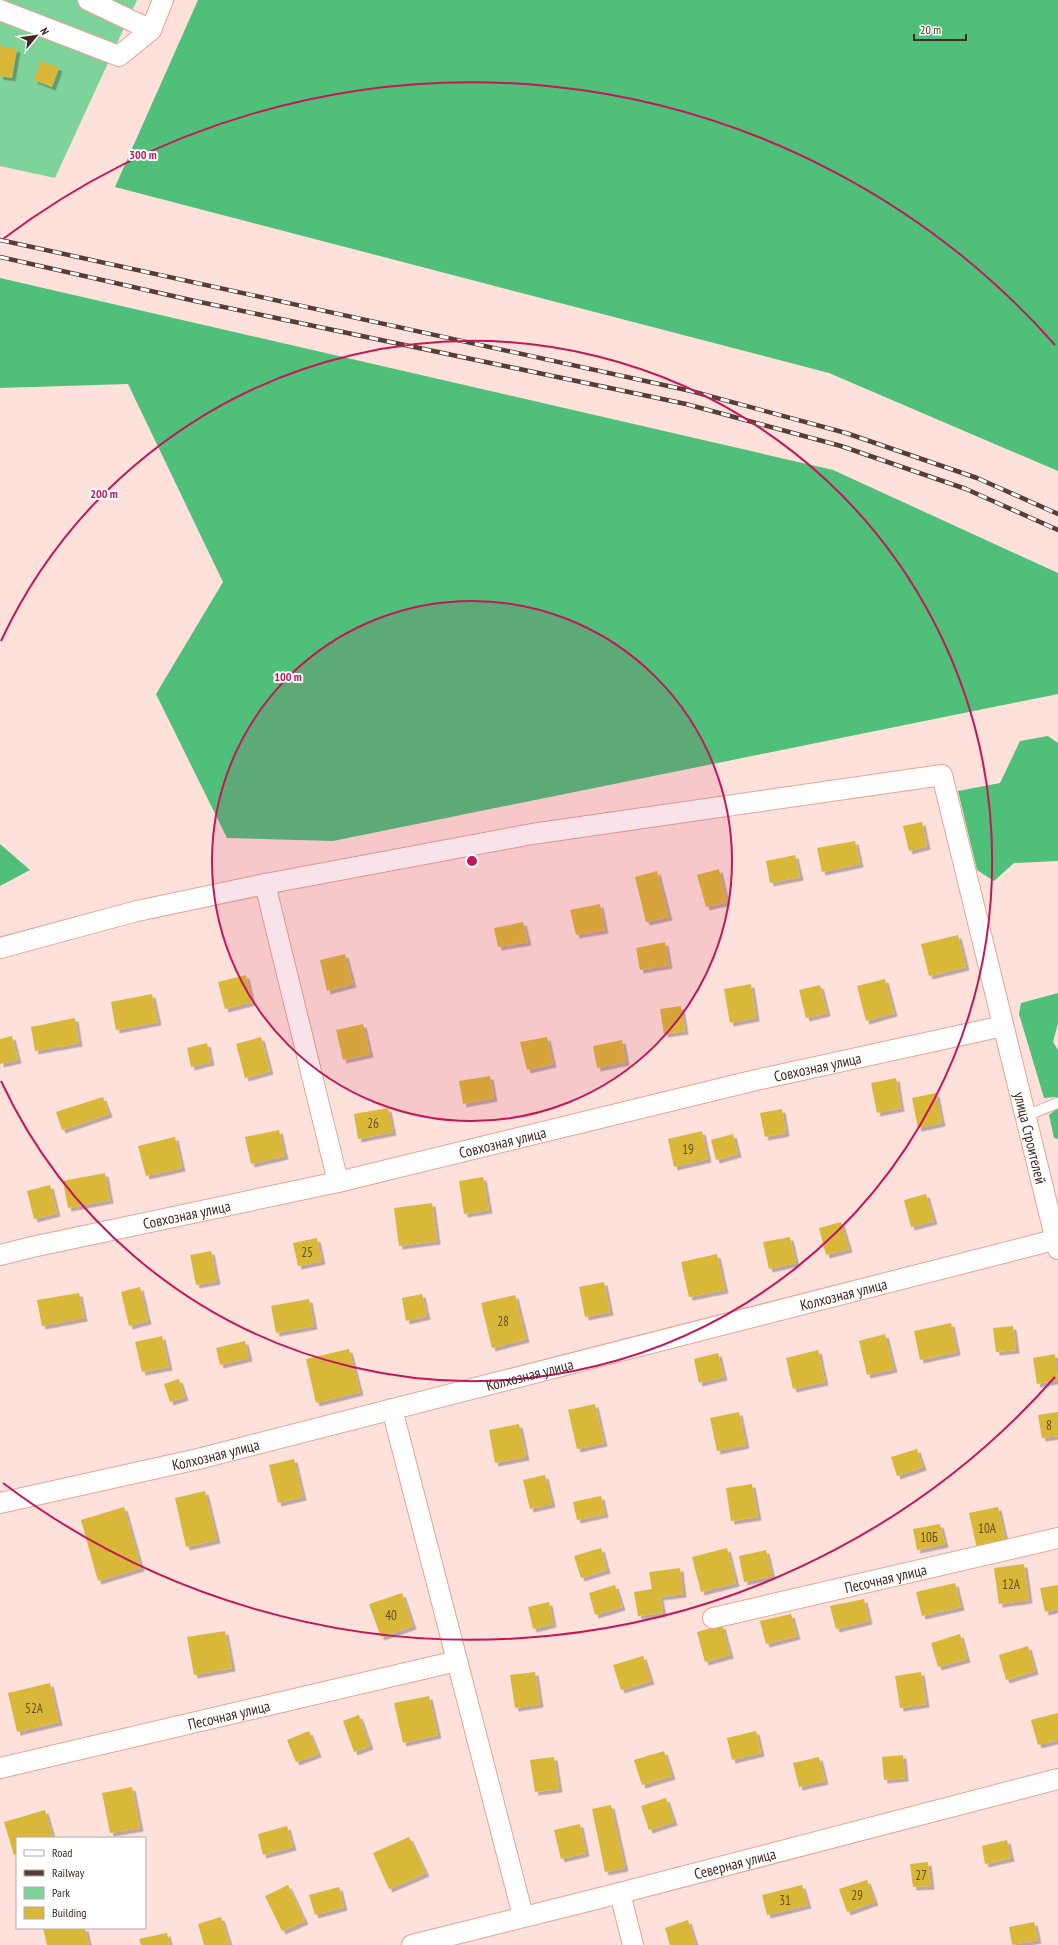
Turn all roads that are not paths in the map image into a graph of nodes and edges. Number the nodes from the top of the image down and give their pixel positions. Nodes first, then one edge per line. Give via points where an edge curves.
1 (88, 0) edge
2 (163, 0) edge
3 (0, 10) edge
4 (151, 30) junction
5 (265, 884) junction
6 (0, 948) edge
7 (1003, 1026) junction
8 (1058, 1103) edge
9 (1025, 1116) junction
10 (338, 1182) junction
11 (1057, 1242) edge
12 (0, 1255) edge
13 (392, 1409) junction
14 (0, 1503) edge
15 (1058, 1538) edge
16 (713, 1618) dead end
17 (457, 1660) junction
18 (0, 1768) edge
19 (1058, 1779) edge
20 (620, 1893) junction
21 (523, 1916) junction
22 (412, 1945) edge
23 (633, 1945) edge

1 - 4 street
2 - 4 street
3 - 4 street via 119,56
5 - 6 street via 137,911
5 - 7 street, улица Строителей via 532,834 942,775
5 - 10 street
7 - 9 street, улица Строителей
7 - 10 street, Совхозная улица via 756,1080
8 - 9 lane
9 - 11 street, улица Строителей
10 - 12 street, Совхозная улица
11 - 13 street, Колхозная улица
13 - 14 street, Колхозная улица via 198,1459
13 - 17 street
15 - 16 street, Песочная улица
17 - 18 street, Песочная улица
17 - 21 street
19 - 20 street, Северная улица
20 - 21 street, Северная улица
20 - 23 street
21 - 22 street, Северная улица

